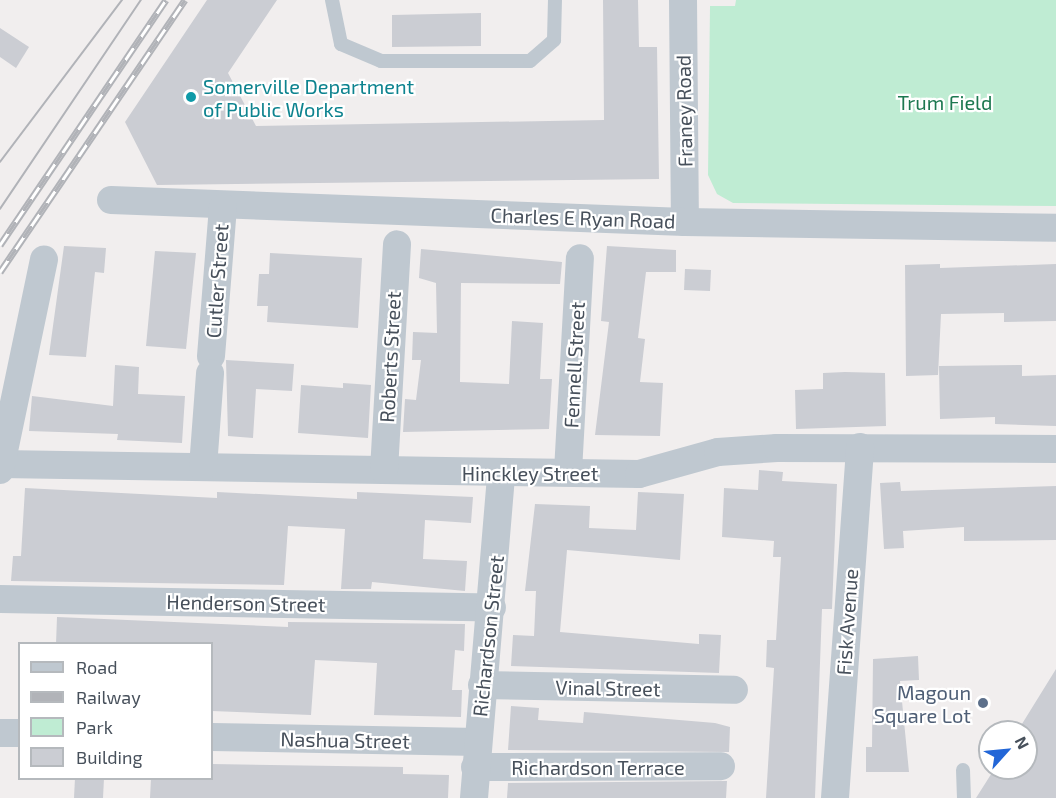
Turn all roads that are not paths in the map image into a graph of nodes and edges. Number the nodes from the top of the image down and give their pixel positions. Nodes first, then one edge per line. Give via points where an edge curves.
1 (332, 0) edge
2 (555, 0) edge
3 (683, 0) edge
4 (111, 200) dead end
5 (223, 207) junction
6 (685, 222) junction
7 (1056, 228) edge
8 (397, 244) dead end
9 (580, 258) dead end
10 (44, 260) dead end
11 (860, 447) junction
12 (1056, 449) edge
13 (1, 466) edge
14 (203, 467) junction
15 (384, 470) junction
16 (568, 471) junction
17 (501, 475) junction
18 (0, 599) edge
19 (492, 608) junction
20 (482, 685) junction
21 (734, 690) dead end
22 (0, 733) edge
23 (18, 734) edge
24 (213, 737) edge
25 (477, 754) junction
26 (721, 766) dead end
27 (963, 770) dead end
28 (474, 798) edge
29 (835, 798) edge
30 (964, 798) edge

1 - 2 lane via 341,44 381,61 530,61 554,40
3 - 6 street, Franey Road
4 - 5 street, Charles E Ryan Road
5 - 6 street, Charles E Ryan Road
5 - 14 street, Cutler Street
6 - 7 street, Charles E Ryan Road
8 - 15 street, Roberts Street
9 - 16 street, Fennell Street
10 - 13 street
11 - 12 street, Hinckley Street
11 - 16 street, Hinckley Street via 718,452 639,474
11 - 29 street, Fisk Avenue
13 - 14 street, Hinckley Street
14 - 15 street, Hinckley Street
15 - 17 street, Hinckley Street
16 - 17 street, Hinckley Street
17 - 19 street, Richardson Street
18 - 19 street, Henderson Street
19 - 20 street, Richardson Street
20 - 21 street, Vinal Street
20 - 25 street, Richardson Street
22 - 23 street
24 - 25 street, Nashua Street
25 - 26 street, Richardson Terrace
25 - 28 street, Richardson Street
27 - 30 lane

